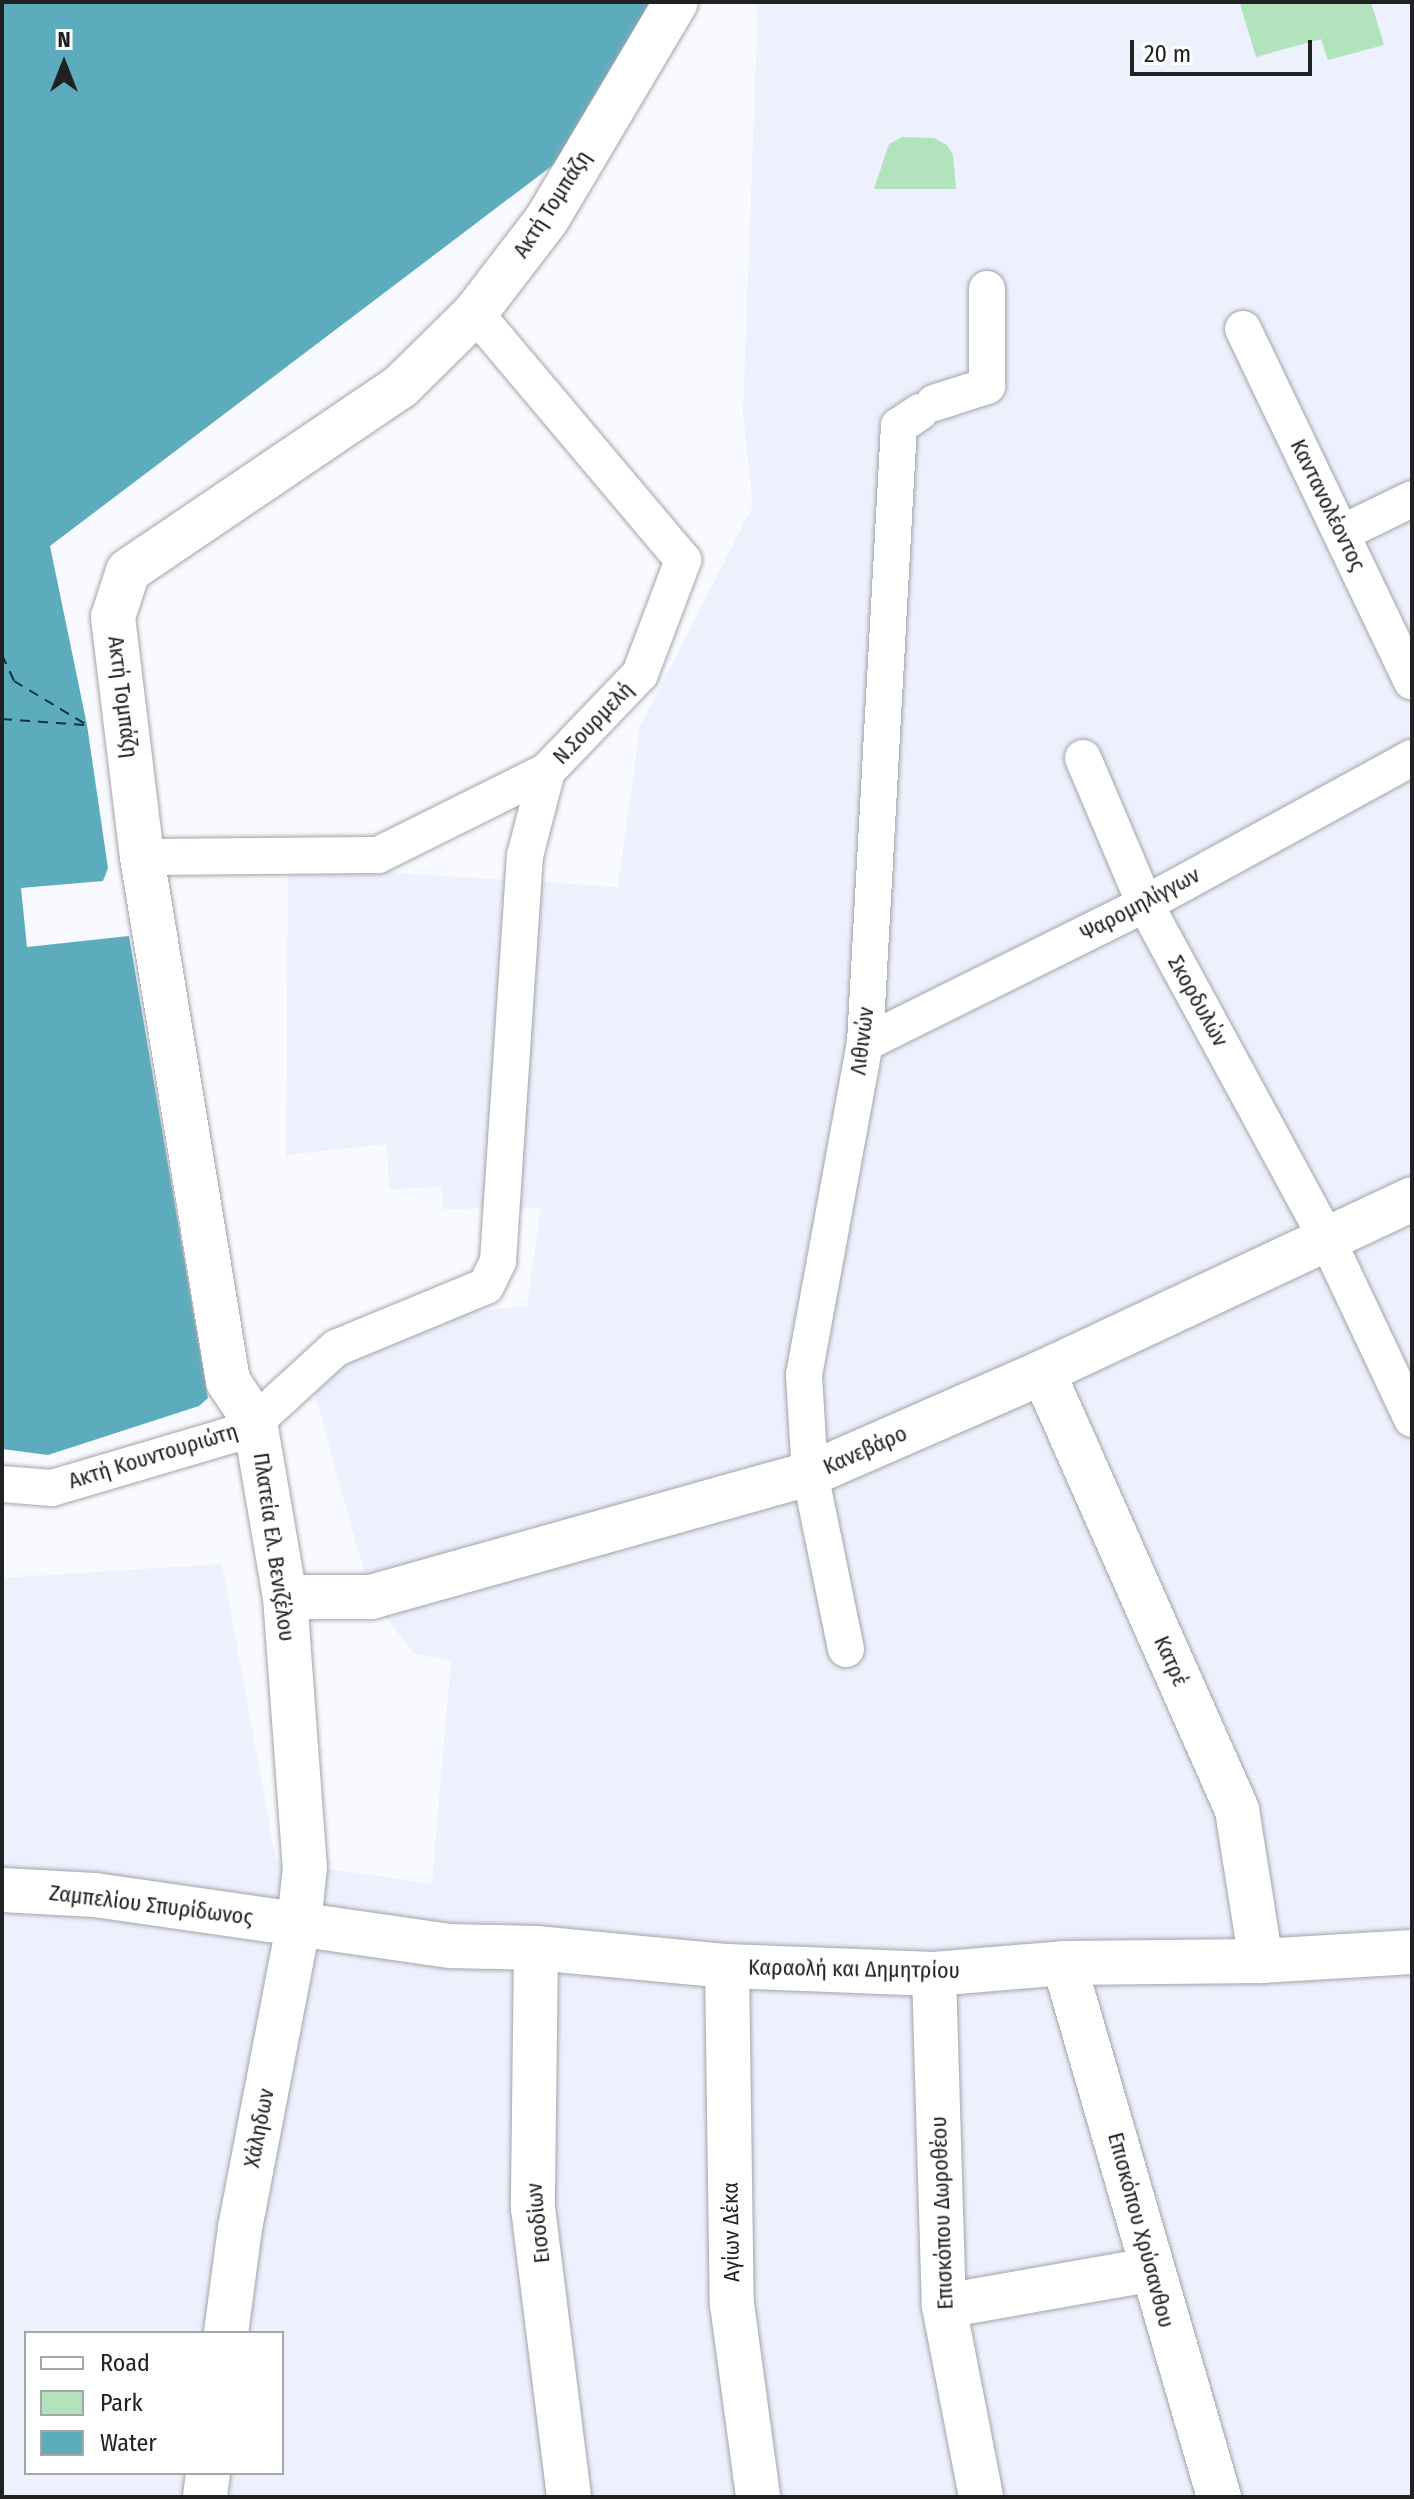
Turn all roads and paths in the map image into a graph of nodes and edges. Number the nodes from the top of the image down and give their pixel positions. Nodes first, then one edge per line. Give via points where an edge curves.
1 (676, 2) edge
2 (987, 289) dead end
3 (475, 313) junction
4 (1243, 329) dead end
5 (1412, 499) edge
6 (1342, 533) junction
7 (1412, 682) edge
8 (1083, 758) dead end
9 (1412, 758) edge
10 (547, 771) junction
11 (142, 857) junction
12 (1145, 904) junction
13 (865, 1043) junction
14 (1412, 1199) edge
15 (1327, 1239) junction
16 (469, 1294) joint
17 (1043, 1372) junction
18 (1412, 1419) edge
19 (255, 1422) junction
20 (810, 1474) junction
21 (2, 1484) edge
22 (285, 1597) junction
23 (846, 1649) dead end
24 (2, 1890) edge
25 (299, 1923) junction
26 (536, 1948) junction
27 (1411, 1958) edge
28 (1261, 1961) junction
29 (1064, 1963) junction
30 (727, 1966) junction
31 (934, 1974) junction
32 (1149, 2270) junction
33 (944, 2306) junction
34 (226, 2331) edge
35 (208, 2475) edge
36 (205, 2497) edge
37 (569, 2497) edge
38 (758, 2497) edge
39 (981, 2497) edge
40 (1219, 2497) edge

1 - 3 street, Ακτή Τομπάζη via 547,219
2 - 13 lane, Λιθινών via 987,386 918,414
3 - 10 lane, Ν.Σουρμελή via 683,560 640,674
3 - 11 street, Ακτή Τομπάζη via 400,387 128,571 113,617
4 - 6 lane, Καντανολέοντος
5 - 6 lane
6 - 7 lane, Καντανολέοντος
8 - 12 lane, Σκορδυλών
9 - 12 lane, Ψαρομηλίγγων
10 - 11 lane via 378,855
10 - 16 lane, Ν.Σουρμελή via 525,856 498,1261 486,1286
11 - 19 street, Ακτή Τομπάζη via 228,1381
12 - 13 lane, Ψαρομηλίγγων
12 - 15 lane, Σκορδυλών
13 - 20 lane, Λιθινών via 804,1375
14 - 15 street, Κανεβάρο
15 - 17 street, Κανεβάρο
15 - 18 lane, Σκορδυλών
16 - 19 lane, Πλατεία Ελ. Βενιζέλου via 336,1348
17 - 20 street, Κανεβάρο
17 - 28 street, Κατρέ via 1237,1810
19 - 21 lane, Ακτή Κουντουριώτη via 213,1441 52,1488
19 - 22 street, Πλατεία Ελ. Βενιζέλου
20 - 22 street, Κανεβάρο via 371,1597
20 - 23 lane, Λιθινών
22 - 25 street, Πλατεία Ελ. Βενιζέλου via 305,1867
24 - 25 street, Ζαμπελίου Σπυρίδωνος via 95,1895
25 - 26 street, Καραολή και Δημητρίου via 451,1946
25 - 34 street, Χάληδων via 240,2228
26 - 30 street, Καραολή και Δημητρίου
26 - 37 street, Εισοδίων via 533,2208
27 - 28 street, Καραολή και Δημητρίου
28 - 29 street, Καραολή και Δημητρίου
29 - 31 street, Καραολή και Δημητρίου
29 - 32 street, Επισκόπου Χρύσανθου
30 - 31 street, Καραολή και Δημητρίου
30 - 38 street, Αγίων Δέκα via 732,2304
31 - 33 street, Επισκόπου Δωροθέου
32 - 33 street
32 - 40 street, Επισκόπου Χρύσανθου
33 - 39 street, Επισκόπου Δωροθέου
35 - 36 street

